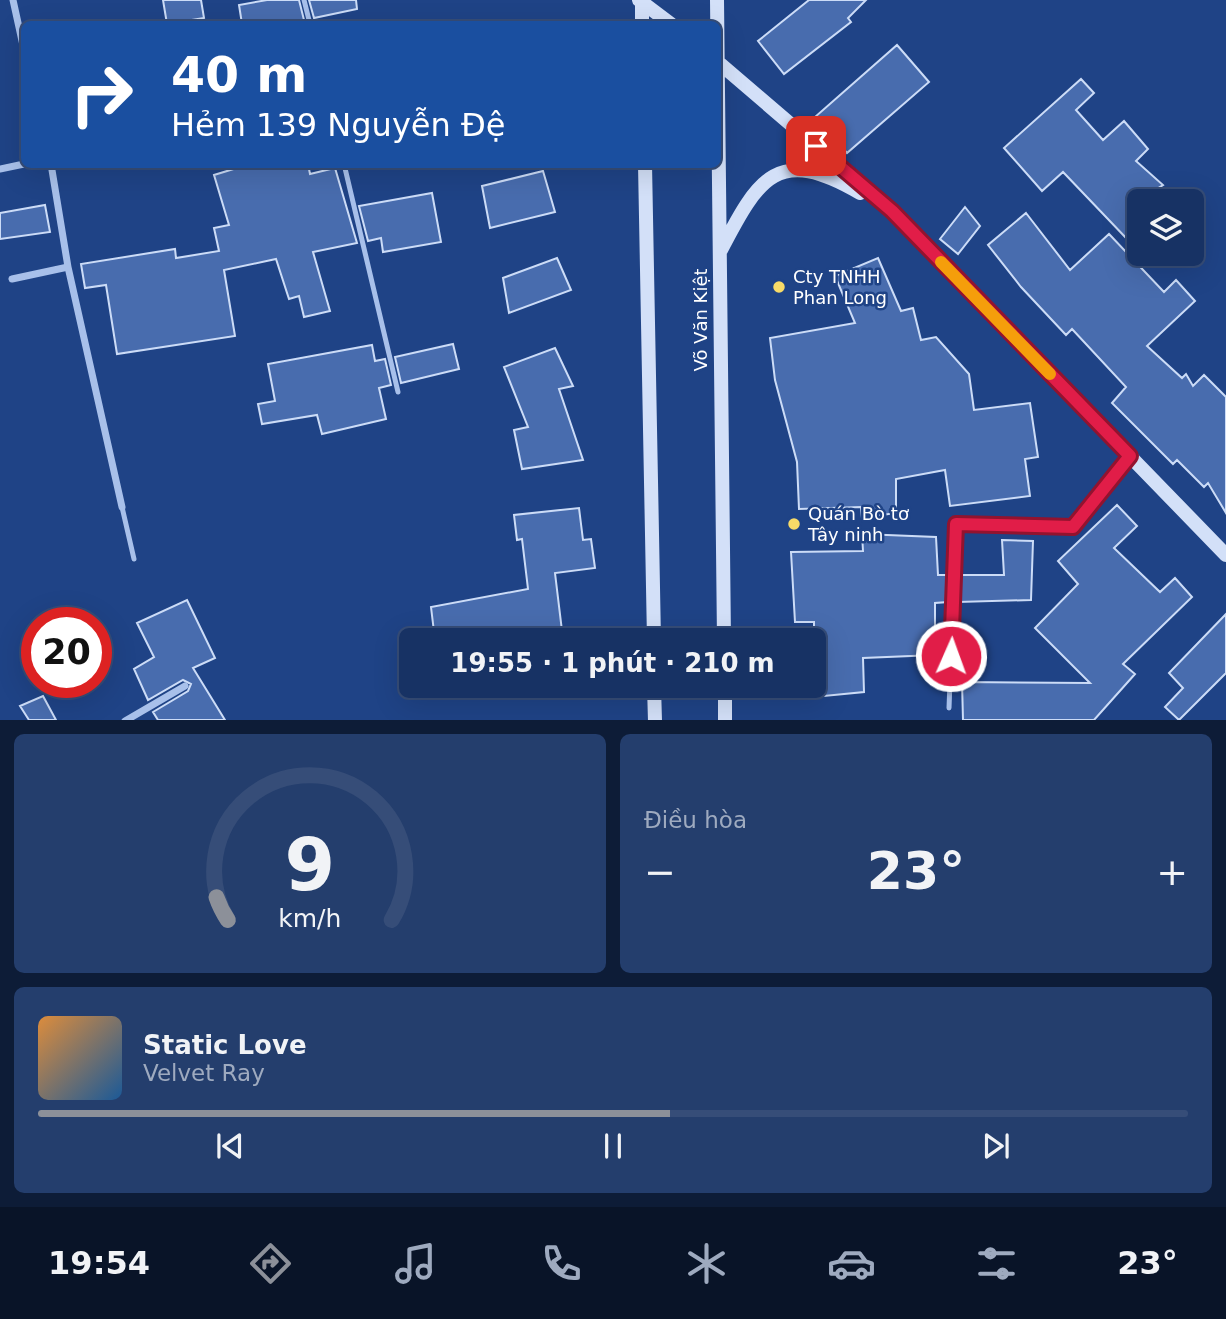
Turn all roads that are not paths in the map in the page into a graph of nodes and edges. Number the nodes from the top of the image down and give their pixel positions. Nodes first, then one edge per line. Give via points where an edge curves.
1 (13, 0) edge
2 (304, 0) edge
3 (717, 0) edge
4 (641, 1) edge
5 (309, 21) edge
6 (642, 21) edge
7 (667, 21) edge
8 (717, 21) edge
9 (21, 36) edge
10 (721, 66) edge
11 (21, 165) edge
12 (52, 168) edge
13 (345, 168) edge
14 (645, 168) edge
15 (719, 168) edge
16 (0, 169) edge
17 (892, 211) junction
18 (720, 251) junction
19 (68, 267) junction
20 (12, 279) dead end
21 (398, 392) dead end
22 (1130, 456) junction
23 (122, 506) joint
24 (1226, 555) edge
25 (134, 559) dead end
26 (654, 628) edge
27 (724, 628) edge
28 (185, 686) dead end
29 (654, 698) edge
30 (724, 698) edge
31 (949, 708) dead end
32 (125, 720) edge
33 (655, 720) edge
34 (725, 720) edge

1 - 9 street
2 - 5 lane
3 - 8 main road, Võ Văn Kiệt
4 - 6 main road
4 - 7 main road
10 - 17 main road
11 - 16 street
12 - 19 street
13 - 21 lane
14 - 26 main road
15 - 18 main road, Võ Văn Kiệt
17 - 18 main road via 834,178 802,168 775,175 745,204
17 - 22 main road
18 - 27 main road, Võ Văn Kiệt
19 - 20 street
19 - 23 street
22 - 24 main road
22 - 31 lane via 1073,527 956,524
23 - 25 lane
28 - 32 street
29 - 33 main road
30 - 34 main road

